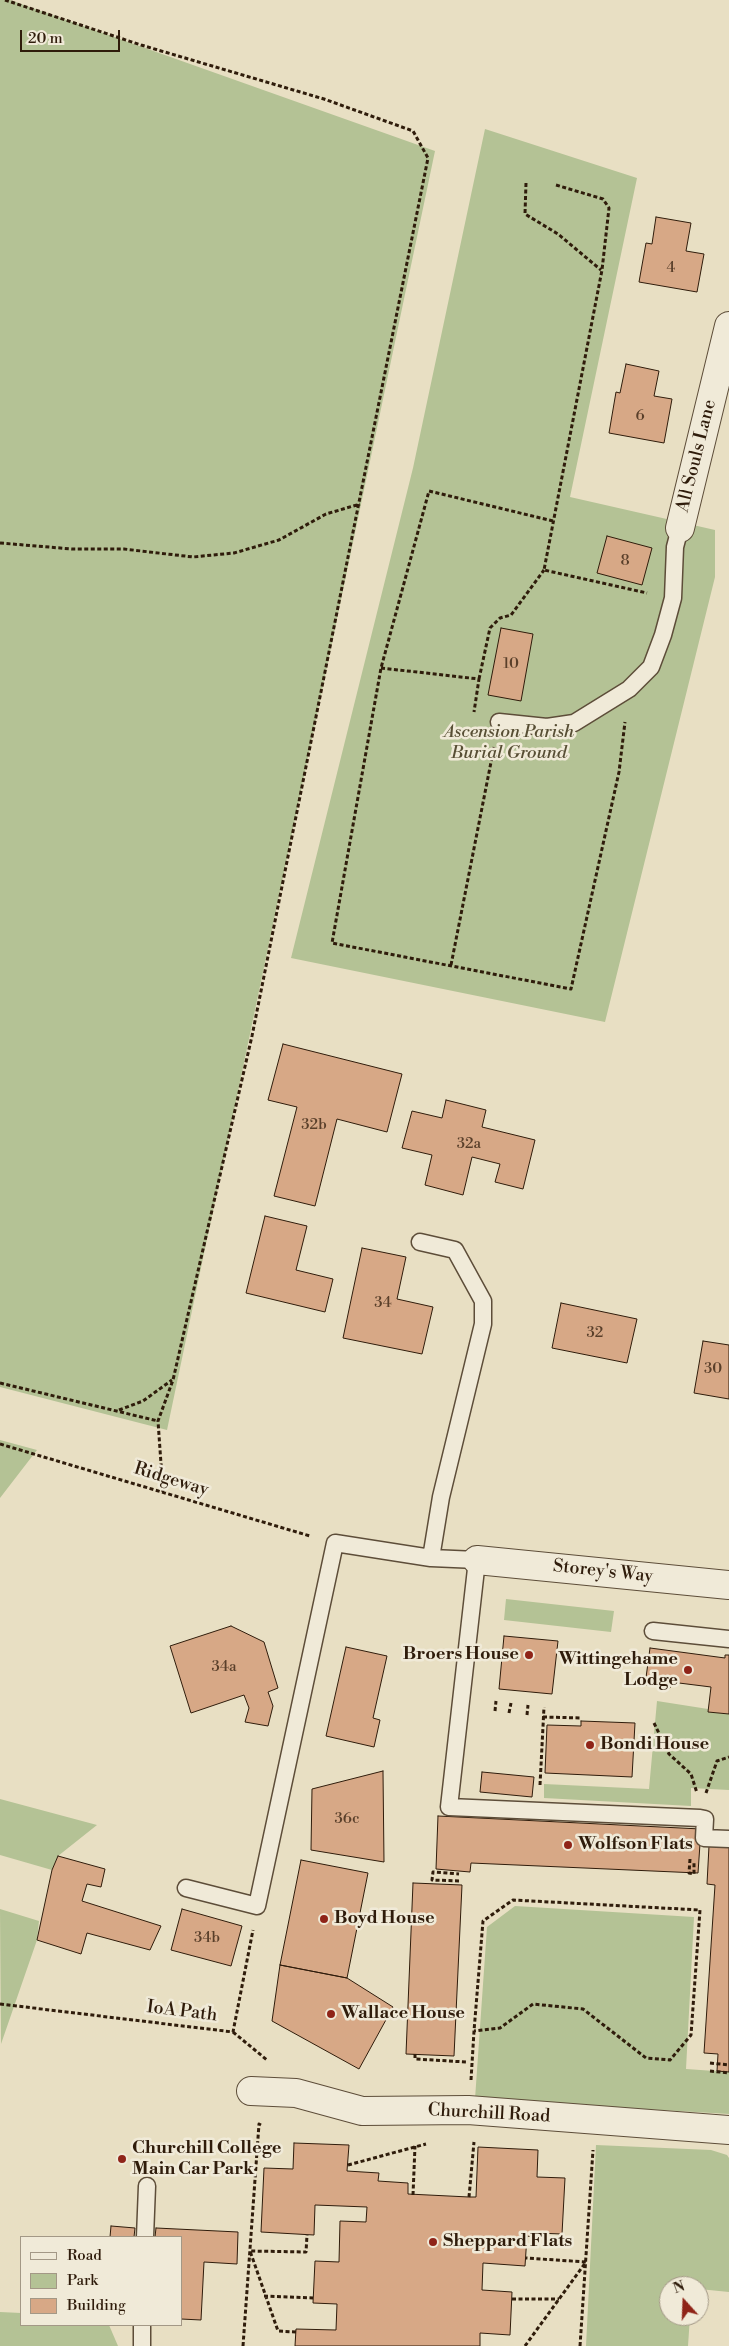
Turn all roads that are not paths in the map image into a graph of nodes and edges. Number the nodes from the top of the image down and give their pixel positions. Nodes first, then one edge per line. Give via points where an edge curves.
1 (729, 326) edge
2 (680, 528) joint
3 (499, 722) road end
4 (420, 1242) dead end
5 (431, 1558) junction
6 (477, 1560) junction
7 (729, 1585) edge
8 (653, 1631) dead end
9 (729, 1636) edge
10 (729, 1839) edge
11 (186, 1888) dead end
12 (251, 2091) dead end
13 (729, 2130) edge
14 (147, 2186) dead end
15 (145, 2236) edge
16 (142, 2326) edge
17 (142, 2346) edge

1 - 2 street, All Souls Lane
2 - 3 lane via 672,598 651,667 629,689 574,723 547,727
4 - 5 lane via 455,1250 483,1301 483,1324 441,1497
5 - 6 lane
5 - 11 lane via 335,1543 257,1906
6 - 7 street, Storey's Way
6 - 10 lane via 449,1807 701,1812 705,1819 704,1838
8 - 9 lane
12 - 13 street, Churchill Road via 296,2093 362,2110 472,2122 596,2120
14 - 15 lane
16 - 17 lane

